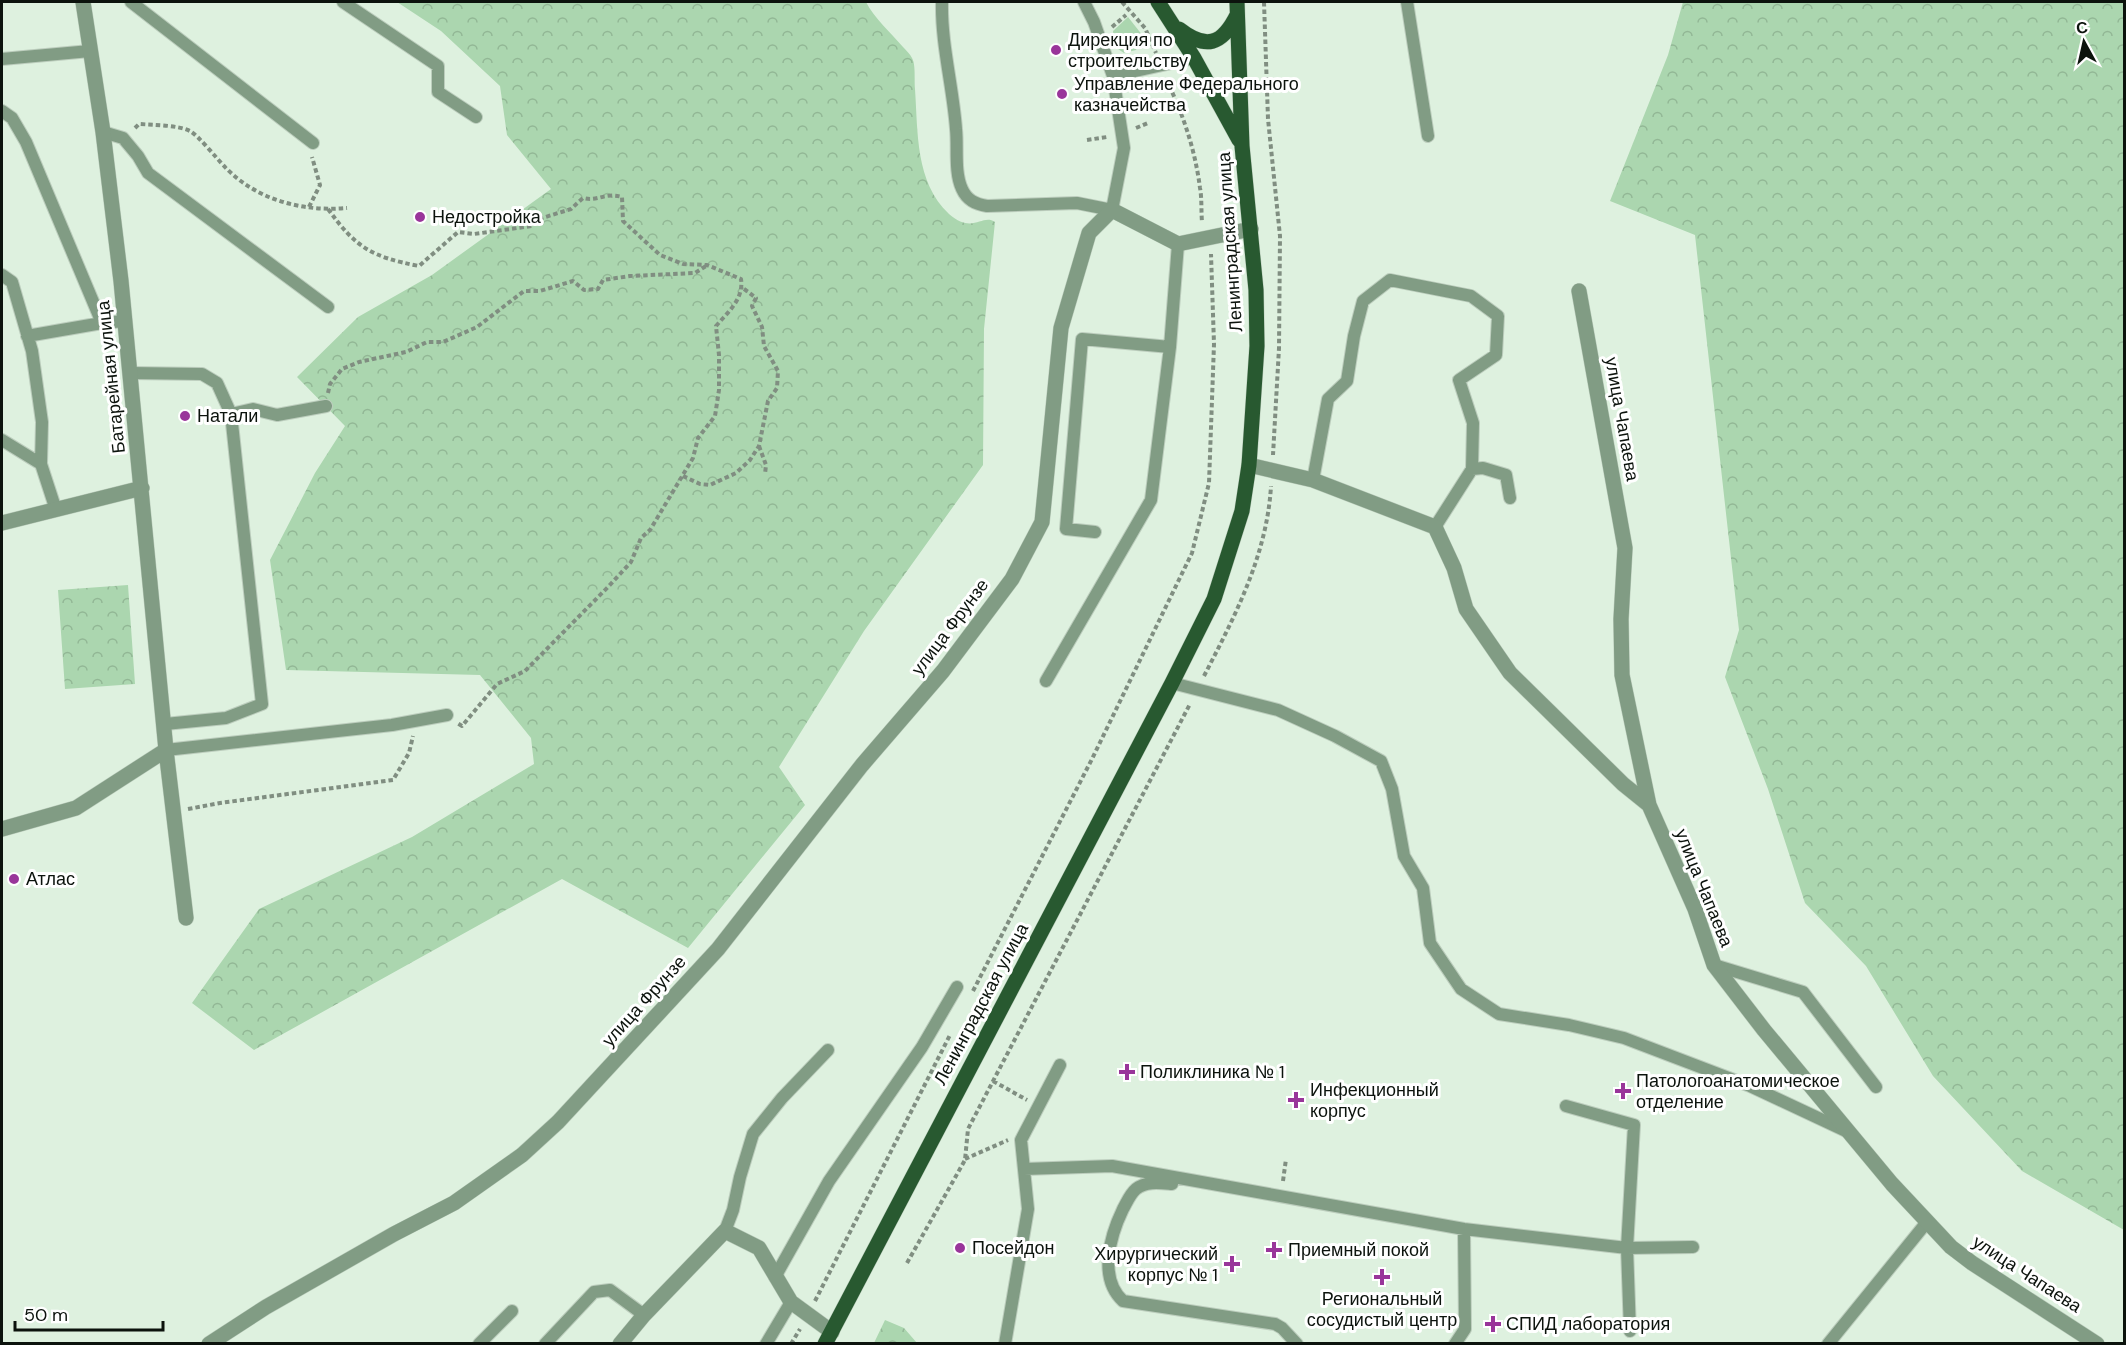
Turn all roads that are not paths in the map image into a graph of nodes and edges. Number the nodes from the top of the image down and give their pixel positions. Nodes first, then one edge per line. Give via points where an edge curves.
1 (83, 2) edge
2 (131, 2) edge
3 (343, 2) edge
4 (942, 2) edge
5 (1084, 2) edge
6 (1158, 2) edge
7 (1407, 2) edge
8 (1237, 8) edge
9 (1173, 24) junction
10 (90, 51) junction
11 (1194, 58) junction
12 (2, 59) edge
13 (1113, 76) junction
14 (2, 111) edge
15 (476, 117) dead end
16 (103, 132) junction
17 (1428, 136) dead end
18 (313, 143) road end
19 (1242, 146) junction
20 (1112, 210) junction
21 (1251, 229) junction
22 (1178, 244) junction
23 (2, 275) edge
24 (1580, 291) dead end
25 (328, 308) dead end
26 (125, 321) junction
27 (102, 323) junction
28 (27, 336) junction
29 (1170, 347) junction
30 (131, 374) junction
31 (326, 406) road end
32 (231, 414) junction
33 (2, 440) edge
34 (41, 464) junction
35 (1249, 465) junction
36 (1472, 469) junction
37 (1313, 480) junction
38 (142, 488) junction
39 (1510, 498) dead end
40 (56, 510) junction
41 (2, 523) edge
42 (1435, 526) junction
43 (1095, 532) dead end
44 (1046, 681) dead end
45 (1173, 683) junction
46 (447, 716) road end
47 (165, 724) junction
48 (166, 750) junction
49 (1649, 805) junction
50 (2, 829) edge
51 (186, 918) dead end
52 (1714, 966) junction
53 (957, 987) dead end
54 (828, 1050) dead end
55 (1060, 1065) dead end
56 (1876, 1087) dead end
57 (1566, 1106) dead end
58 (1852, 1134) junction
59 (1024, 1169) junction
60 (1225, 1186) junction
61 (1927, 1222) junction
62 (1464, 1229) junction
63 (725, 1231) junction
64 (1694, 1247) dead end
65 (1627, 1248) junction
66 (775, 1277) junction
67 (791, 1302) junction
68 (512, 1311) dead end
69 (644, 1315) junction
70 (1630, 1331) dead end
71 (828, 1338) edge
72 (209, 1344) edge
73 (479, 1344) edge
74 (545, 1344) edge
75 (620, 1344) edge
76 (766, 1344) edge
77 (1005, 1344) edge
78 (1297, 1344) edge
79 (1455, 1344) edge
80 (1828, 1344) edge
81 (2097, 1344) edge

1 - 10 street, Батарейная улица
2 - 18 lane
3 - 15 lane via 438,66 438,92
4 - 20 lane via 958,172 966,195 974,203 987,206 1077,202
5 - 13 lane
6 - 9 main road
7 - 17 lane
8 - 9 main road, Ленинградская улица via 1231,27 1212,42 1198,41
8 - 19 main road, Ленинградская улица
9 - 11 main road
10 - 12 lane
10 - 16 street, Батарейная улица
11 - 13 lane
11 - 19 main road
13 - 20 lane via 1124,148
14 - 27 lane via 12,118 26,142
16 - 25 lane via 123,138 148,173
16 - 26 street, Батарейная улица
19 - 21 main road, Ленинградская улица
20 - 22 street
20 - 72 street, улица Фрунзе via 1089,233 1061,328 1042,522 1012,579 944,671 862,765 718,949 558,1122 522,1155 454,1203 394,1234
21 - 22 street
21 - 35 main road, Ленинградская улица via 1257,346
22 - 29 lane
23 - 28 lane via 12,282
24 - 49 street, улица Чапаева via 1625,548 1622,675
26 - 27 lane
26 - 30 street, Батарейная улица
27 - 28 lane
28 - 34 lane via 42,422
29 - 43 lane via 1082,339 1066,530
29 - 44 lane via 1151,500
30 - 32 lane via 202,374 217,383
30 - 38 street, Батарейная улица
31 - 32 lane via 277,415 253,409
32 - 47 lane via 262,704 226,718
33 - 34 lane
34 - 40 lane
35 - 37 street
35 - 45 main road, Ленинградская улица via 1242,511 1214,599
36 - 37 lane via 1473,423 1459,380 1496,355 1498,316 1471,296 1390,280 1364,301 1347,381 1328,399
36 - 39 lane via 1506,475
36 - 42 lane
37 - 42 street
38 - 40 street
38 - 47 street, Батарейная улица
40 - 41 street
42 - 49 street via 1454,568 1466,609 1510,673
45 - 58 lane via 1278,710 1381,761 1392,789 1404,856 1423,888 1430,943 1461,989 1498,1014 1569,1024 1624,1038 1750,1086
45 - 71 main road, Ленинградская улица
46 - 48 lane
47 - 48 street, Батарейная улица
48 - 50 street via 76,808
48 - 51 street, Батарейная улица
49 - 52 street, улица Чапаева via 1695,909
52 - 56 lane via 1803,992
52 - 58 street, улица Чапаева
53 - 66 lane via 922,1047 829,1181
54 - 63 lane via 753,1134
55 - 59 lane via 1021,1140
57 - 65 lane via 1634,1125
58 - 61 street, улица Чапаева
59 - 60 lane via 1112,1167
59 - 77 lane via 1028,1209
60 - 62 lane
60 - 78 lane via 1154,1183 1134,1190 1121,1214 1110,1250 1109,1274 1115,1294 1123,1301 1275,1324
61 - 80 lane
61 - 81 street, улица Чапаева via 1972,1263
62 - 65 lane
62 - 79 lane via 1465,1329
63 - 66 street via 759,1248
63 - 69 street
64 - 65 lane
65 - 70 lane
66 - 67 street
67 - 71 street via 808,1314
67 - 76 lane
68 - 73 lane
69 - 74 lane via 610,1290 594,1292
69 - 75 street

